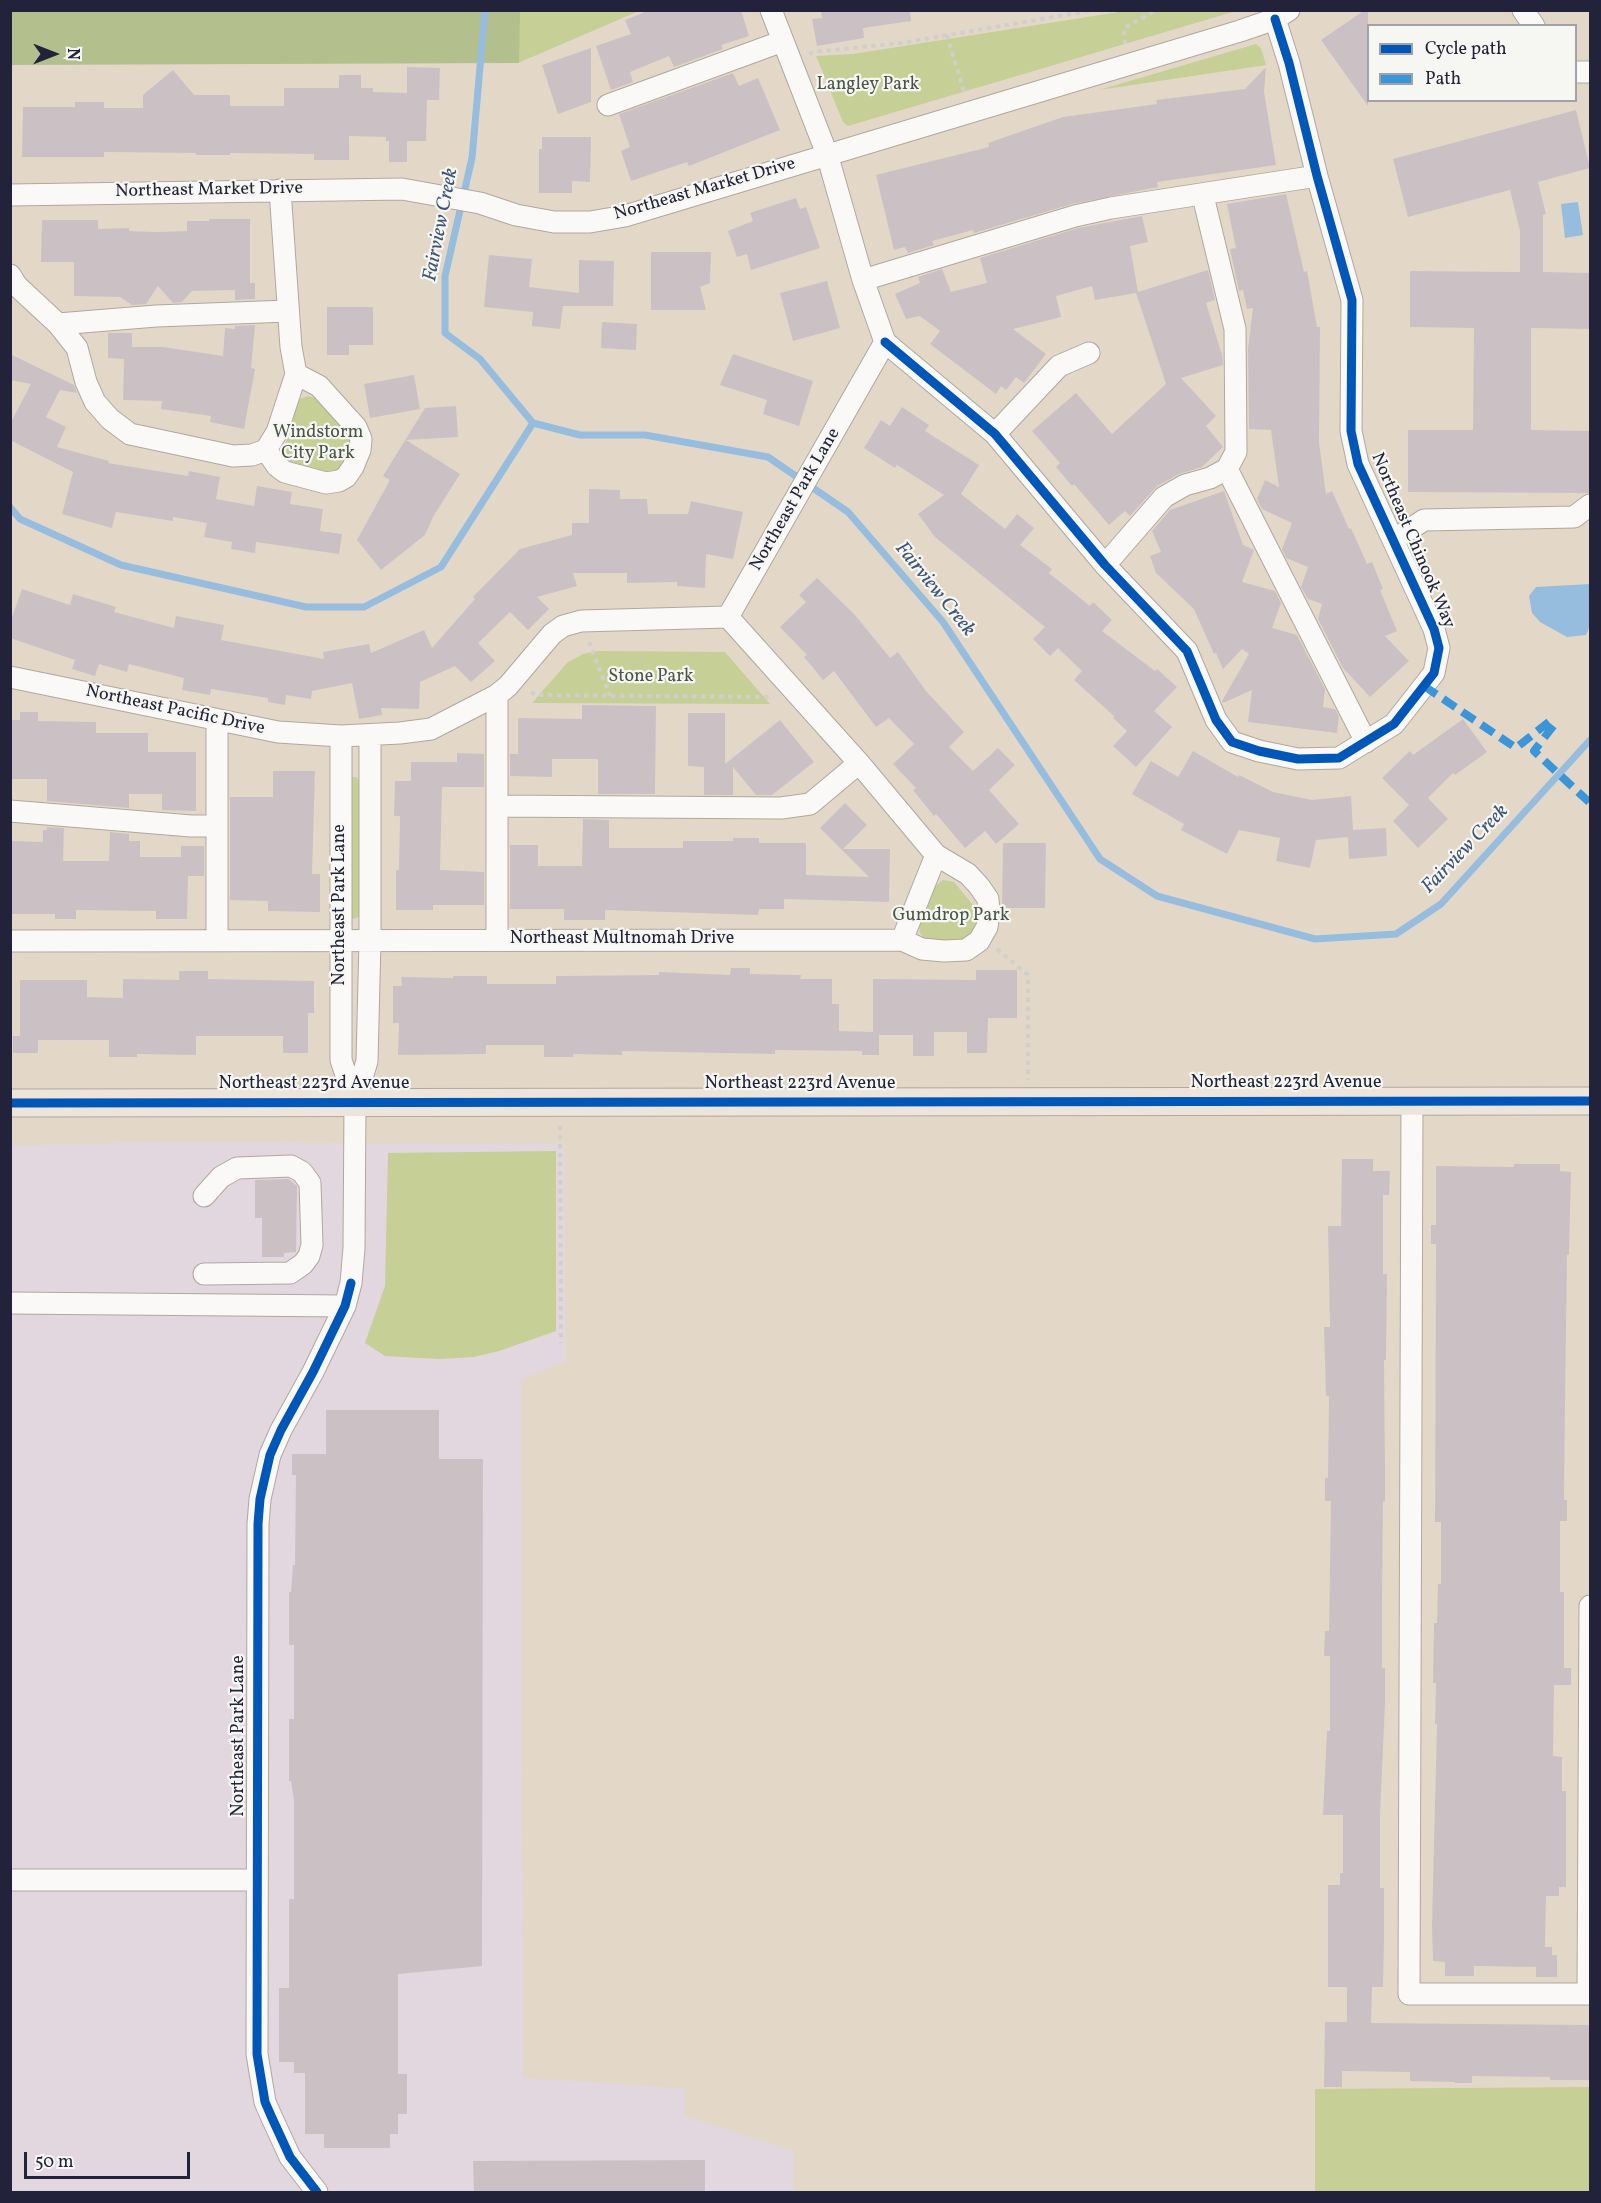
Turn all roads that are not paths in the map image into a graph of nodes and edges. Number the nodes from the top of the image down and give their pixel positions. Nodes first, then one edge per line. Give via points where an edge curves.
1 (771, 10) edge
2 (1523, 10) edge
3 (1282, 15) edge
4 (1533, 24) edge
5 (783, 41) junction
6 (608, 105) dead end
7 (827, 154) junction
8 (1317, 176) junction
9 (280, 190) junction
10 (10, 195) edge
11 (1203, 195) junction
12 (10, 275) edge
13 (863, 279) junction
14 (288, 311) junction
15 (58, 324) junction
16 (885, 342) junction
17 (1089, 353) dead end
18 (296, 374) junction
19 (994, 434) junction
20 (266, 450) junction
21 (1227, 469) junction
22 (1590, 505) edge
23 (1393, 540) junction
24 (1105, 565) junction
25 (728, 617) junction
26 (10, 678) edge
27 (497, 695) junction
28 (217, 720) junction
29 (341, 736) junction
30 (370, 736) junction
31 (1366, 742) junction
32 (859, 763) junction
33 (498, 806) junction
34 (10, 810) edge
35 (217, 826) junction
36 (936, 855) junction
37 (497, 940) junction
38 (902, 940) junction
39 (10, 941) edge
40 (217, 941) junction
41 (370, 941) junction
42 (342, 942) junction
43 (1412, 1101) junction
44 (1590, 1101) edge
45 (355, 1102) junction
46 (10, 1103) edge
47 (204, 1196) dead end
48 (204, 1274) dead end
49 (10, 1303) edge
50 (345, 1306) junction
51 (1590, 1606) edge
52 (10, 1880) edge
53 (256, 1880) junction
54 (1589, 1994) edge
55 (317, 2193) edge

1 - 5 street
2 - 4 street
3 - 7 street, Northeast Market Drive
3 - 8 street, Northeast Chinook Way via 1289,63
5 - 6 street
5 - 7 street
7 - 9 street, Northeast Market Drive via 625,216 590,222 554,222 402,189
7 - 13 street
8 - 11 street
8 - 23 street, Northeast Chinook Way via 1352,300 1351,431 1358,464
9 - 10 street, Northeast Market Drive
9 - 14 street
11 - 13 street via 1075,216
11 - 21 street via 1235,329 1236,452
12 - 15 street
13 - 16 street
14 - 15 street
14 - 18 street
15 - 20 street via 77,348 95,402 130,434 233,456
16 - 19 street, Northeast Chinook Way
16 - 25 street, Northeast Park Lane
17 - 19 street via 1059,366
18 - 20 street via 277,432
18 - 20 street via 319,386 356,427 361,439 356,459 346,477 326,483 285,472
19 - 24 street, Northeast Chinook Way
21 - 24 street via 1164,497
21 - 31 street
22 - 23 street via 1574,517 1424,520
23 - 31 street, Northeast Chinook Way via 1439,648 1434,673 1418,694 1394,724
24 - 31 street, Northeast Chinook Way via 1187,651 1216,720 1232,742 1298,759 1339,758
25 - 27 street via 581,621 563,626
25 - 32 street
26 - 28 street, Northeast Pacific Drive
27 - 30 street via 431,729
27 - 33 street
28 - 29 street, Northeast Pacific Drive via 278,732
28 - 35 street
29 - 30 street
29 - 42 street, Northeast Park Lane
30 - 41 street, Northeast Park Lane
32 - 33 street via 810,804 781,808
32 - 36 street
33 - 37 street
34 - 35 street
35 - 40 street
36 - 38 street
36 - 38 street, Northeast Multnomah Drive via 968,874 988,899 987,927 983,936 966,950 922,949
37 - 38 street, Northeast Multnomah Drive
37 - 41 street, Northeast Multnomah Drive
39 - 40 street
40 - 42 street
41 - 42 street, Northeast Multnomah Drive
41 - 45 street, Northeast Park Lane via 367,1061
42 - 45 street, Northeast Park Lane via 340,1060
43 - 44 main road, Northeast 223rd Avenue
43 - 45 main road, Northeast 223rd Avenue
43 - 54 street via 1409,1994
45 - 46 main road, Northeast 223rd Avenue
45 - 50 street, Northeast Park Lane via 353,1267
47 - 48 street via 221,1177 237,1168 291,1166 310,1183 312,1245 303,1264 290,1273
49 - 50 street
50 - 53 street, Northeast Park Lane via 281,1430 270,1455 260,1498
51 - 54 street
52 - 53 street
53 - 55 street, Northeast Park Lane via 257,2054 265,2102 290,2157

